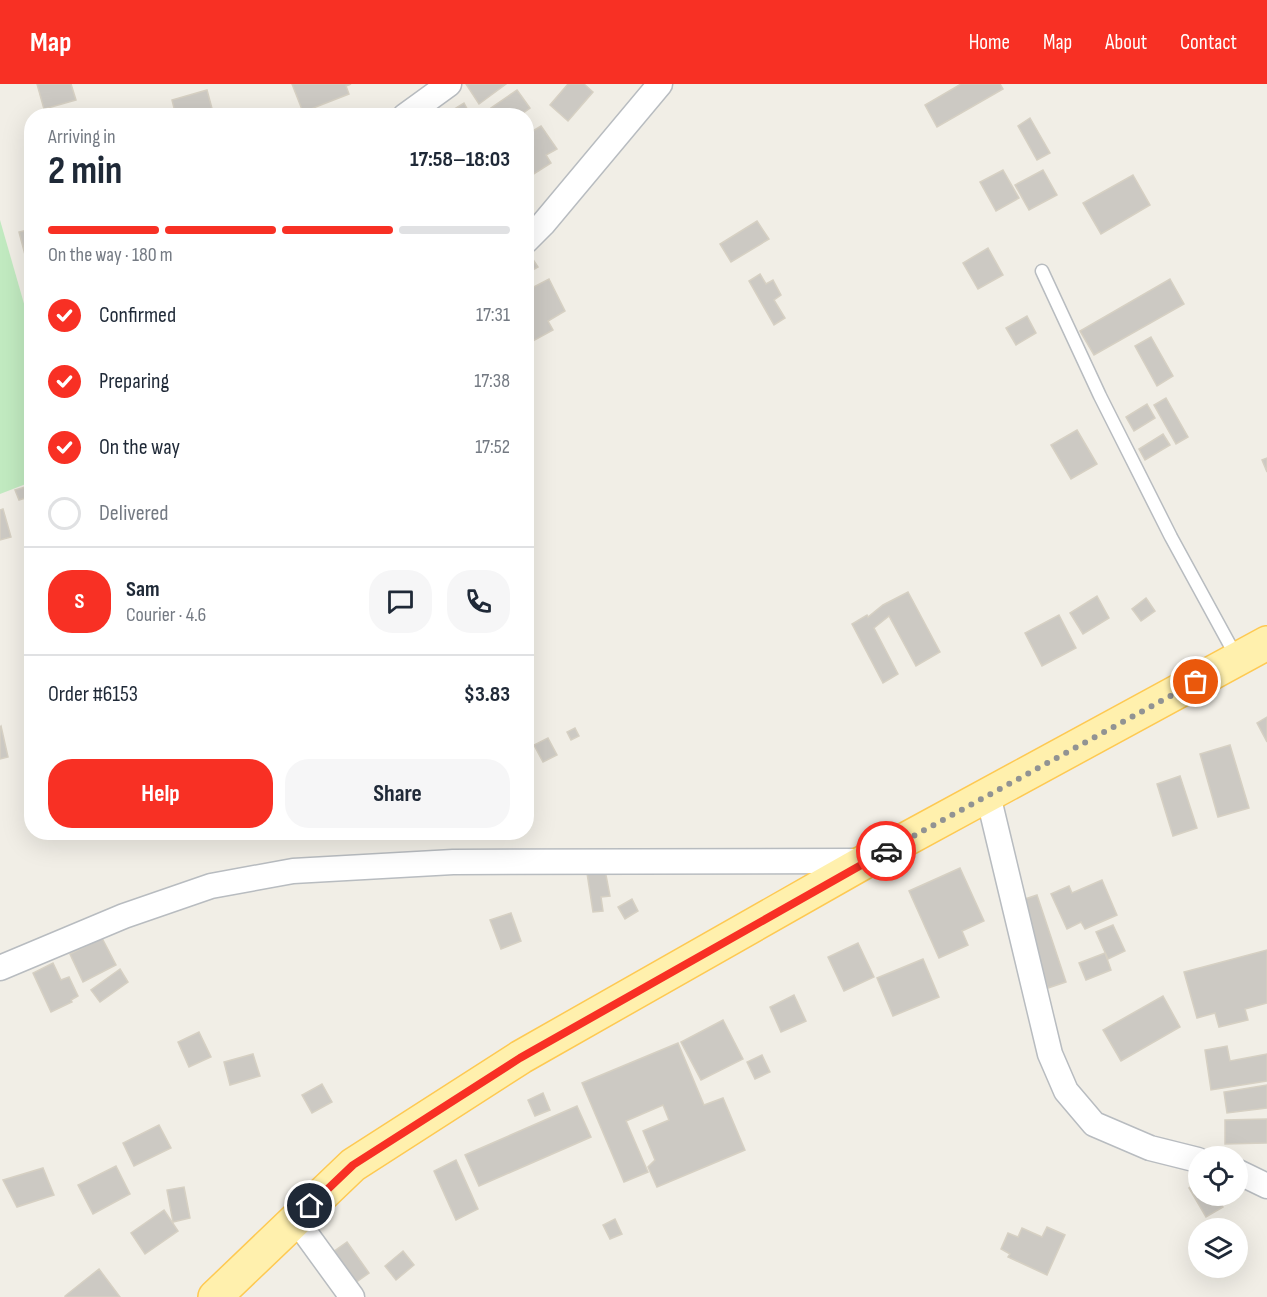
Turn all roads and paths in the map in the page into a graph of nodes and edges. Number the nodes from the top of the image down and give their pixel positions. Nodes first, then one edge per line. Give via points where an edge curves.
1 (449, 84) edge
2 (660, 84) edge
3 (416, 108) edge
4 (534, 233) edge
5 (1042, 271) dead end
6 (1267, 643) edge
7 (1238, 659) junction
8 (988, 795) junction
9 (866, 861) junction
10 (0, 968) edge
11 (1188, 1158) edge
12 (1267, 1166) edge
13 (1248, 1167) edge
14 (1248, 1177) edge
15 (1267, 1186) edge
16 (296, 1220) junction
17 (215, 1297) edge
18 (352, 1297) edge

1 - 3 street
2 - 4 street
5 - 7 lane via 1170,537
6 - 7 main road
7 - 8 main road
8 - 9 main road
8 - 11 street via 1050,1054 1066,1091 1094,1124 1150,1148
9 - 10 street via 453,862 293,871 211,886 124,916
9 - 16 main road via 520,1058 353,1165
12 - 13 street
14 - 15 street
16 - 17 main road
16 - 18 street

